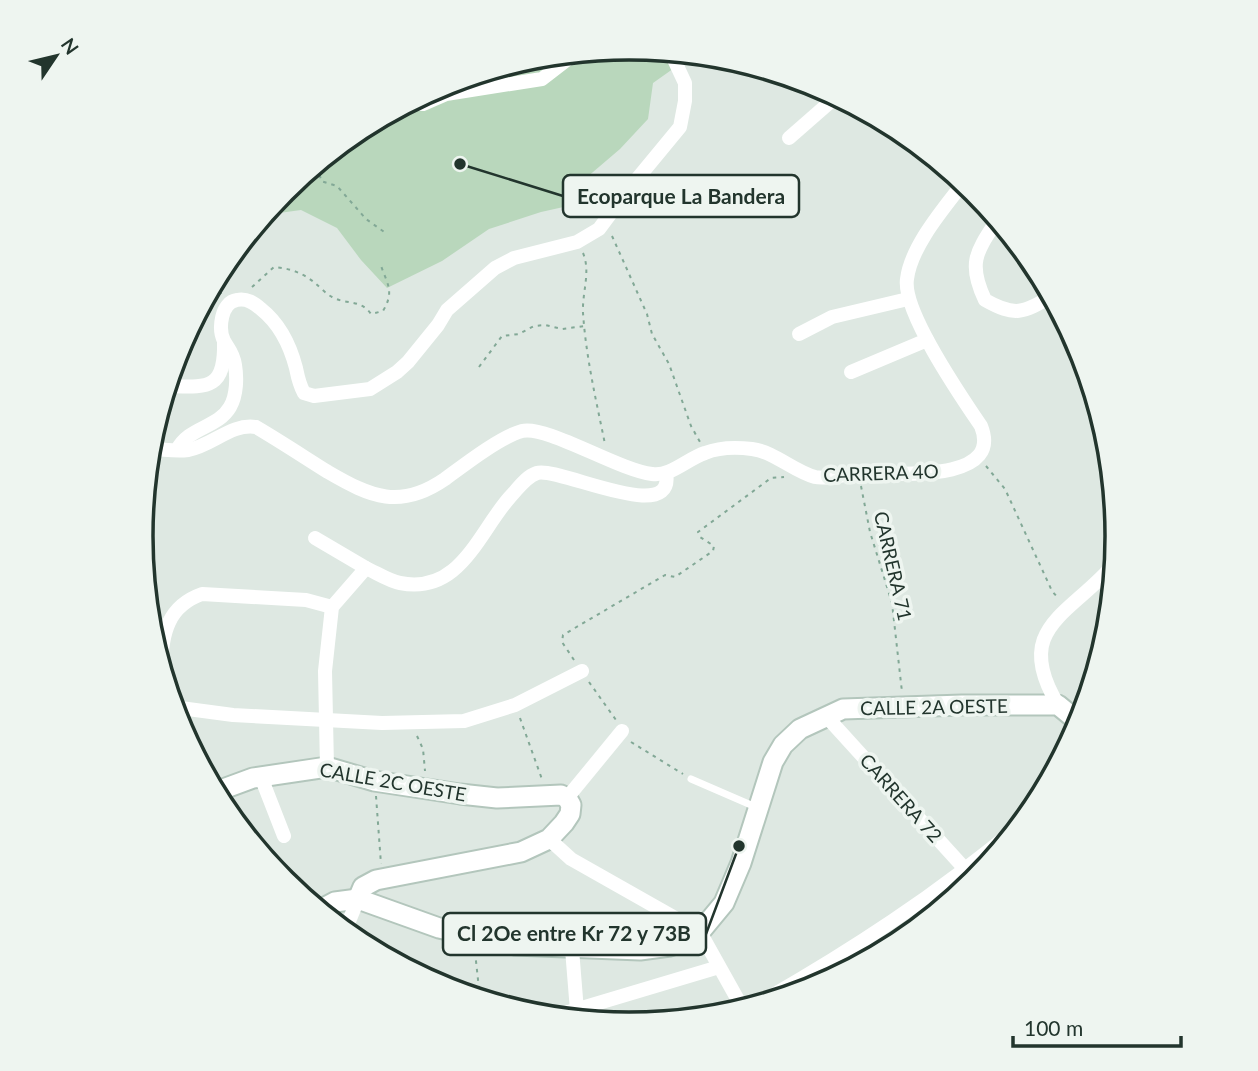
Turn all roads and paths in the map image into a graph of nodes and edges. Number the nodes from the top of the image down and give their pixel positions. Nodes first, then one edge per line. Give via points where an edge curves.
1 (675, 62) edge
2 (560, 65) edge
3 (457, 92) edge
4 (828, 104) edge
5 (789, 138) dead end
6 (320, 174) edge
7 (957, 191) edge
8 (605, 223) junction
9 (992, 228) edge
10 (387, 234) dead end
11 (578, 242) junction
12 (380, 263) dead end
13 (220, 292) edge
14 (238, 299) junction
15 (908, 299) junction
16 (1042, 301) edge
17 (225, 309) junction
18 (585, 326) junction
19 (799, 334) dead end
20 (224, 340) junction
21 (928, 340) junction
22 (479, 367) dead end
23 (852, 372) dead end
24 (177, 386) edge
25 (161, 449) edge
26 (177, 450) junction
27 (705, 453) junction
28 (978, 457) junction
29 (610, 462) junction
30 (666, 473) junction
31 (859, 473) junction
32 (788, 477) dead end
33 (315, 538) dead end
34 (366, 568) junction
35 (1103, 576) edge
36 (332, 607) junction
37 (1066, 609) junction
38 (164, 636) edge
39 (582, 671) junction
40 (515, 705) junction
41 (904, 707) junction
42 (185, 709) edge
43 (1072, 712) edge
44 (826, 716) junction
45 (325, 719) junction
46 (411, 721) junction
47 (622, 731) junction
48 (327, 767) junction
49 (261, 777) junction
50 (691, 779) joint
51 (374, 781) junction
52 (226, 788) edge
53 (429, 790) junction
54 (558, 797) junction
55 (758, 808) junction
56 (284, 836) dead end
57 (549, 839) junction
58 (967, 871) edge
59 (383, 879) junction
60 (358, 899) junction
61 (934, 900) edge
62 (329, 905) edge
63 (349, 920) edge
64 (700, 932) junction
65 (474, 937) junction
66 (572, 949) junction
67 (859, 952) edge
68 (719, 967) junction
69 (479, 987) edge
70 (737, 998) edge
71 (578, 1008) edge
72 (595, 1010) edge

1 - 8 street via 685,83 680,127
2 - 3 street via 542,79
4 - 5 street
6 - 10 path via 321,181 337,186 366,219
7 - 15 street via 913,259 906,280
8 - 11 street
8 - 27 path
9 - 16 street via 976,253 975,277 985,300 1009,312
11 - 14 street via 514,258 495,268 447,310 397,372 370,389 314,396 304,393 287,341 271,317 253,302
11 - 18 path via 587,263
12 - 14 path via 390,290 383,312 371,314 359,303 333,298 289,268 274,267
13 - 17 path
14 - 17 street
15 - 19 street via 832,317
15 - 21 street
17 - 20 street
18 - 22 path via 562,329 545,324 502,336
18 - 29 path via 590,374
20 - 24 street via 221,373 215,381
20 - 26 street via 236,365 236,391 230,408 190,434
21 - 23 street
21 - 28 street via 981,426 986,438
25 - 26 street
26 - 29 street via 202,446 245,425 256,427 365,492 401,497 431,488 523,431 545,434
27 - 30 street, CARRERA 4O
27 - 31 street, CARRERA 4O via 728,448 767,453 816,477
28 - 31 street, CARRERA 4O via 950,470
28 - 37 path via 1005,489 1052,591
29 - 30 street via 654,475
30 - 34 street via 663,491 641,496 538,472 496,513 464,562 444,578 424,584 400,583
31 - 41 path, CARRERA 71 via 870,532 892,603
32 - 39 path via 771,478 698,532 714,546 713,551 675,577 665,575 563,635 562,642
33 - 34 street
34 - 36 street
35 - 37 street
36 - 38 street via 306,600 202,594 179,606
36 - 45 street
37 - 43 street via 1040,647 1048,688
39 - 40 street
39 - 47 path
40 - 46 street via 464,721
40 - 54 path
41 - 43 street, CALLE 2A OESTE
41 - 44 street, CALLE 2A OESTE via 843,709
42 - 45 street
44 - 55 street, CALLE 2A OESTE via 800,729 783,745
44 - 58 street, CARRERA 72
45 - 46 street
45 - 48 street
46 - 53 path via 423,750
47 - 50 path via 632,743
47 - 54 street
48 - 49 street, CALLE 2C OESTE
48 - 51 street, CALLE 2C OESTE
49 - 52 street, CALLE 2C OESTE
49 - 56 street
50 - 55 lane
51 - 53 street, CALLE 2C OESTE
51 - 59 path
53 - 54 street, CALLE 2C OESTE via 497,798
54 - 57 street via 570,805 570,814
55 - 64 street, CALLE 2A OESTE via 724,903
57 - 59 street via 521,852
57 - 64 street via 571,859
59 - 60 street via 363,887
60 - 62 street
60 - 63 street
60 - 65 street, CALLE 2A OESTE
61 - 67 street
64 - 66 street, CALLE 2A OESTE via 670,946 640,950
64 - 68 street
65 - 66 street, CALLE 2A OESTE
65 - 69 path
66 - 71 street
68 - 70 street
68 - 72 street

